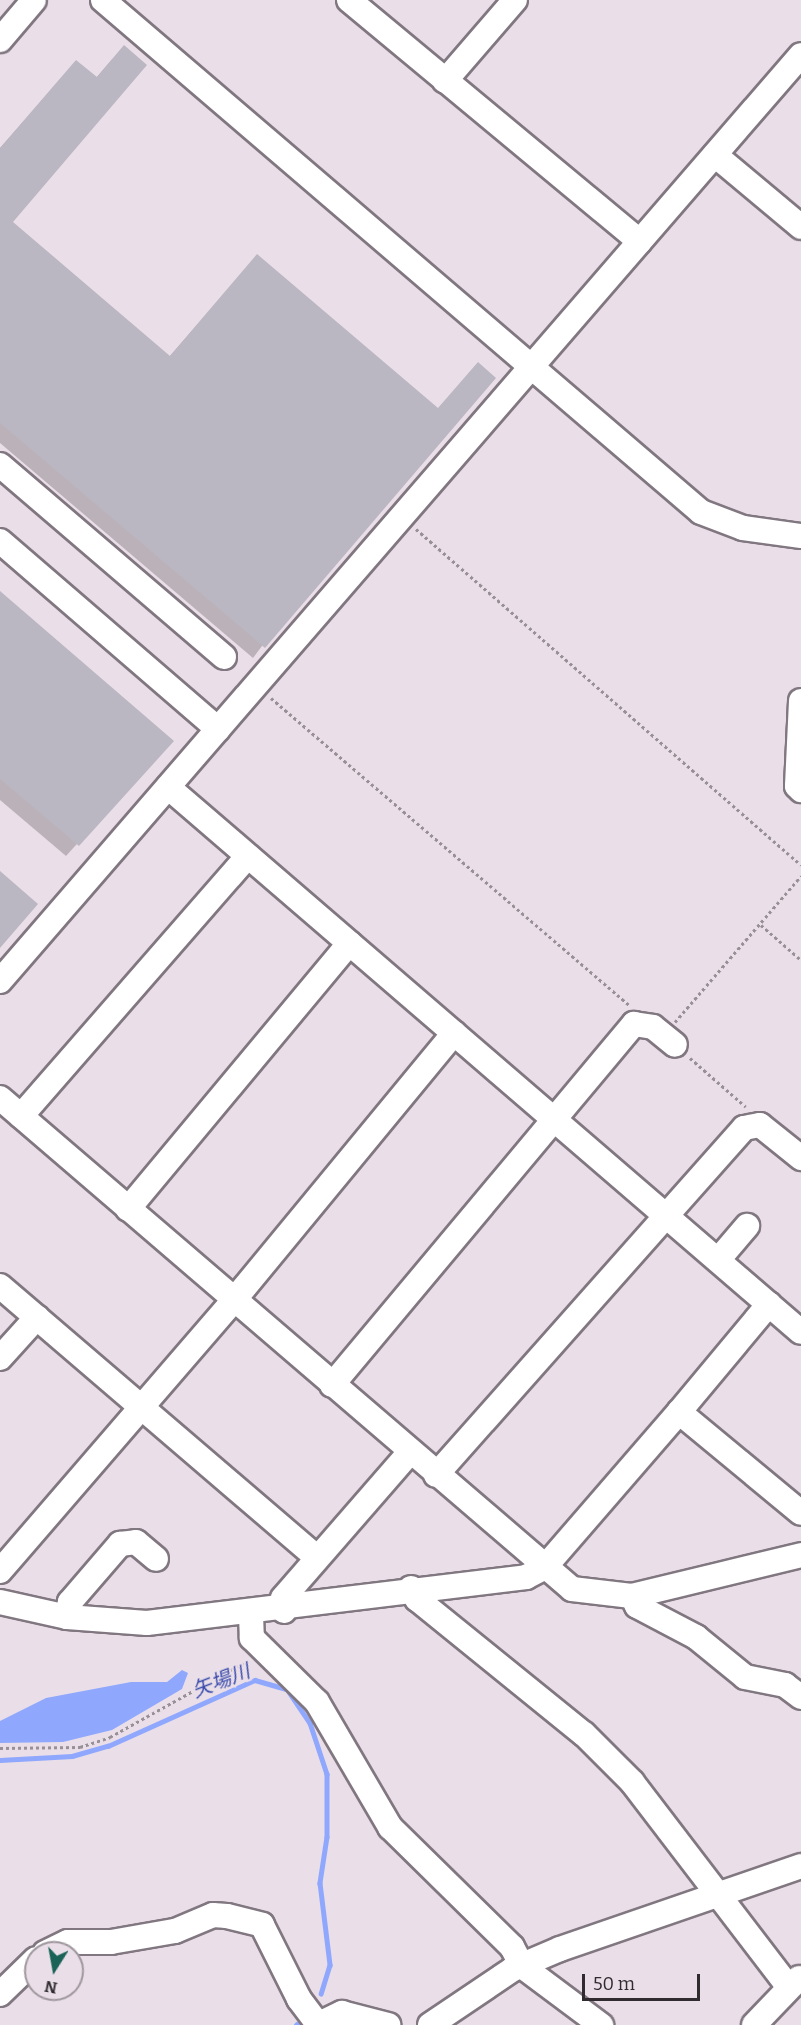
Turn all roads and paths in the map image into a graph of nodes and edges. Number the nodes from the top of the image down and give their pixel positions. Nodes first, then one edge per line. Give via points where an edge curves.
1 (34, 0) edge
2 (103, 0) edge
3 (349, 0) edge
4 (515, 0) edge
5 (0, 40) edge
6 (801, 55) edge
7 (446, 81) junction
8 (715, 155) junction
9 (800, 223) edge
10 (639, 242) junction
11 (530, 369) junction
12 (0, 465) edge
13 (401, 517) junction
14 (801, 536) edge
15 (0, 541) edge
16 (224, 657) dead end
17 (256, 685) junction
18 (801, 701) edge
19 (218, 729) junction
20 (168, 787) junction
21 (801, 790) edge
22 (248, 856) junction
23 (801, 865) edge
24 (801, 876) edge
25 (761, 925) junction
26 (350, 943) junction
27 (801, 960) edge
28 (0, 981) edge
29 (641, 1022) junction
30 (453, 1033) junction
31 (669, 1040) junction
32 (0, 1098) edge
33 (21, 1116) junction
34 (556, 1121) junction
35 (754, 1123) junction
36 (801, 1158) edge
37 (128, 1209) junction
38 (666, 1215) junction
39 (747, 1226) dead end
40 (718, 1260) junction
41 (0, 1286) edge
42 (234, 1300) junction
43 (769, 1304) junction
44 (36, 1317) junction
45 (801, 1332) edge
46 (0, 1358) edge
47 (332, 1385) junction
48 (141, 1406) junction
49 (679, 1412) junction
50 (410, 1452) junction
51 (436, 1474) junction
52 (801, 1513) edge
53 (801, 1555) edge
54 (316, 1557) junction
55 (156, 1559) dead end
56 (544, 1568) junction
57 (0, 1571) edge
58 (411, 1588) junction
59 (632, 1596) junction
60 (0, 1602) edge
61 (284, 1611) junction
62 (251, 1614) junction
63 (68, 1617) junction
64 (258, 1644) junction
65 (801, 1697) edge
66 (0, 1748) edge
67 (801, 1866) edge
68 (722, 1892) junction
69 (84, 1942) edge
70 (522, 1966) junction
71 (24, 1971) edge
72 (795, 1981) edge
73 (0, 1994) edge
74 (318, 2024) edge
75 (388, 2025) edge
76 (430, 2025) edge
77 (601, 2025) edge
78 (754, 2025) edge

1 - 5 street
2 - 11 street
3 - 7 street
4 - 7 street
6 - 8 street
7 - 10 street
8 - 9 street
8 - 10 street
10 - 11 street
11 - 13 street
11 - 14 street via 701,512 743,528
12 - 16 street
13 - 17 street
13 - 23 path
15 - 19 street
17 - 19 street
17 - 29 path via 595,975
18 - 21 street
19 - 20 street
20 - 22 street
20 - 28 street
22 - 26 street
22 - 33 street
24 - 25 path
25 - 27 path
25 - 31 path
26 - 30 street
26 - 37 street
29 - 31 street
29 - 34 street
30 - 34 street
30 - 42 street
31 - 35 path via 747,1108
32 - 33 street
33 - 37 street
34 - 38 street
34 - 47 street
35 - 36 street
35 - 38 street
37 - 42 street
38 - 40 street
38 - 51 street
39 - 40 street
40 - 43 street
41 - 44 street
42 - 47 street
42 - 48 street
43 - 45 street
43 - 49 street
44 - 46 street
44 - 48 street
47 - 50 street
48 - 54 street
48 - 57 street
49 - 52 street
49 - 56 street
50 - 51 street
50 - 54 street
51 - 56 street
53 - 59 street
54 - 61 street via 283,1598
55 - 63 street via 136,1542 120,1544 70,1602
56 - 58 street via 526,1577
56 - 59 street via 572,1589
58 - 61 street
58 - 68 street via 417,1599 584,1734 632,1782
59 - 65 street via 646,1613 696,1637 745,1677 785,1685
60 - 63 street
61 - 62 street
62 - 63 street via 147,1623
62 - 64 street via 252,1638
64 - 66 path via 244,1666 110,1737 80,1747
64 - 70 street via 317,1702 390,1827 512,1947
67 - 68 street
68 - 70 street
68 - 72 street
69 - 74 street via 111,1942 227,1916 262,1926 299,1999
70 - 76 street
70 - 77 street
71 - 73 street
72 - 78 street
74 - 75 street via 342,2013

